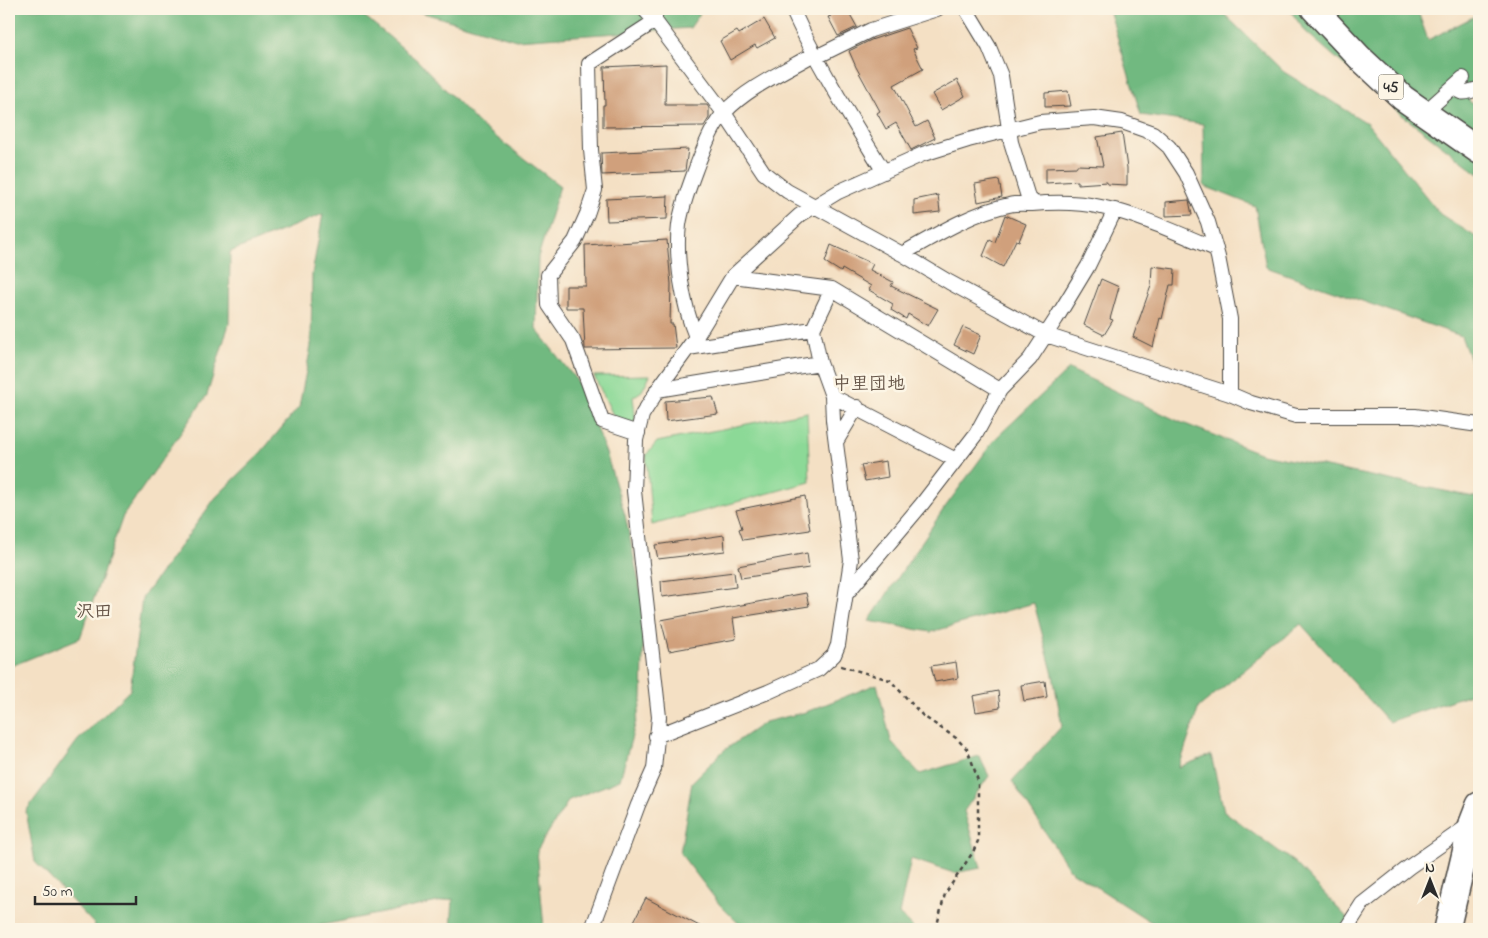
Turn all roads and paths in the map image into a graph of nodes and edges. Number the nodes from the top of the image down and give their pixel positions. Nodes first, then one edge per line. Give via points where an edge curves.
1 (644, 9) edge
2 (792, 9) edge
3 (937, 9) edge
4 (966, 9) edge
5 (1314, 9) edge
6 (655, 15) edge
7 (815, 56) junction
8 (1479, 89) edge
9 (724, 113) junction
10 (1424, 113) junction
11 (1008, 130) junction
12 (1479, 151) edge
13 (884, 172) junction
14 (1034, 204) junction
15 (813, 206) junction
16 (1115, 210) junction
17 (1216, 249) junction
18 (902, 254) junction
19 (732, 276) junction
20 (832, 289) junction
21 (813, 329) junction
22 (1046, 334) junction
23 (692, 342) junction
24 (820, 363) junction
25 (657, 390) junction
26 (1000, 390) junction
27 (1230, 394) junction
28 (832, 396) junction
29 (857, 408) junction
30 (1479, 425) edge
31 (638, 433) junction
32 (836, 442) junction
33 (956, 460) junction
34 (847, 593) junction
35 (828, 662) junction
36 (656, 736) junction
37 (1476, 814) edge
38 (592, 929) edge
39 (936, 929) edge
40 (1346, 929) edge
41 (1447, 929) edge

1 - 6 street
2 - 7 street
3 - 7 street via 871,30
4 - 11 street via 989,47 1001,76
5 - 10 highway, 45 via 1360,58
6 - 9 street
6 - 31 street via 589,64 595,190 575,240 548,275 549,305 573,340 602,421
7 - 9 street via 752,90
7 - 13 street
8 - 10 street via 1465,94 1459,92 1458,82
9 - 15 street via 764,173
9 - 23 street via 706,141 679,225 679,267
10 - 12 highway, 45
11 - 13 street via 923,154
11 - 14 street via 1028,197
11 - 17 street via 1040,122 1094,118 1122,122 1153,134 1169,148 1186,173
13 - 15 street
14 - 16 street via 1045,202
14 - 18 street via 1010,205 979,215
15 - 18 street
15 - 19 street
16 - 17 street
16 - 22 street via 1088,266
17 - 27 street via 1230,319
18 - 22 street
19 - 20 street
19 - 23 street
20 - 21 street
20 - 26 street
21 - 23 street
21 - 24 street
22 - 26 street via 1030,359
22 - 27 street
23 - 25 street
24 - 25 street
24 - 28 street
25 - 31 street via 642,415
26 - 33 street via 976,434
27 - 30 street via 1296,416 1415,416
28 - 29 street
28 - 32 street
29 - 32 street
29 - 33 street
31 - 36 street via 634,491 659,716
32 - 34 street via 851,560
33 - 34 street
34 - 35 street via 838,645
35 - 36 street via 768,692
35 - 39 path via 890,680 923,716 956,738 969,756 978,781 978,841 945,894
36 - 38 street via 654,769
37 - 40 street via 1362,904
37 - 41 highway

